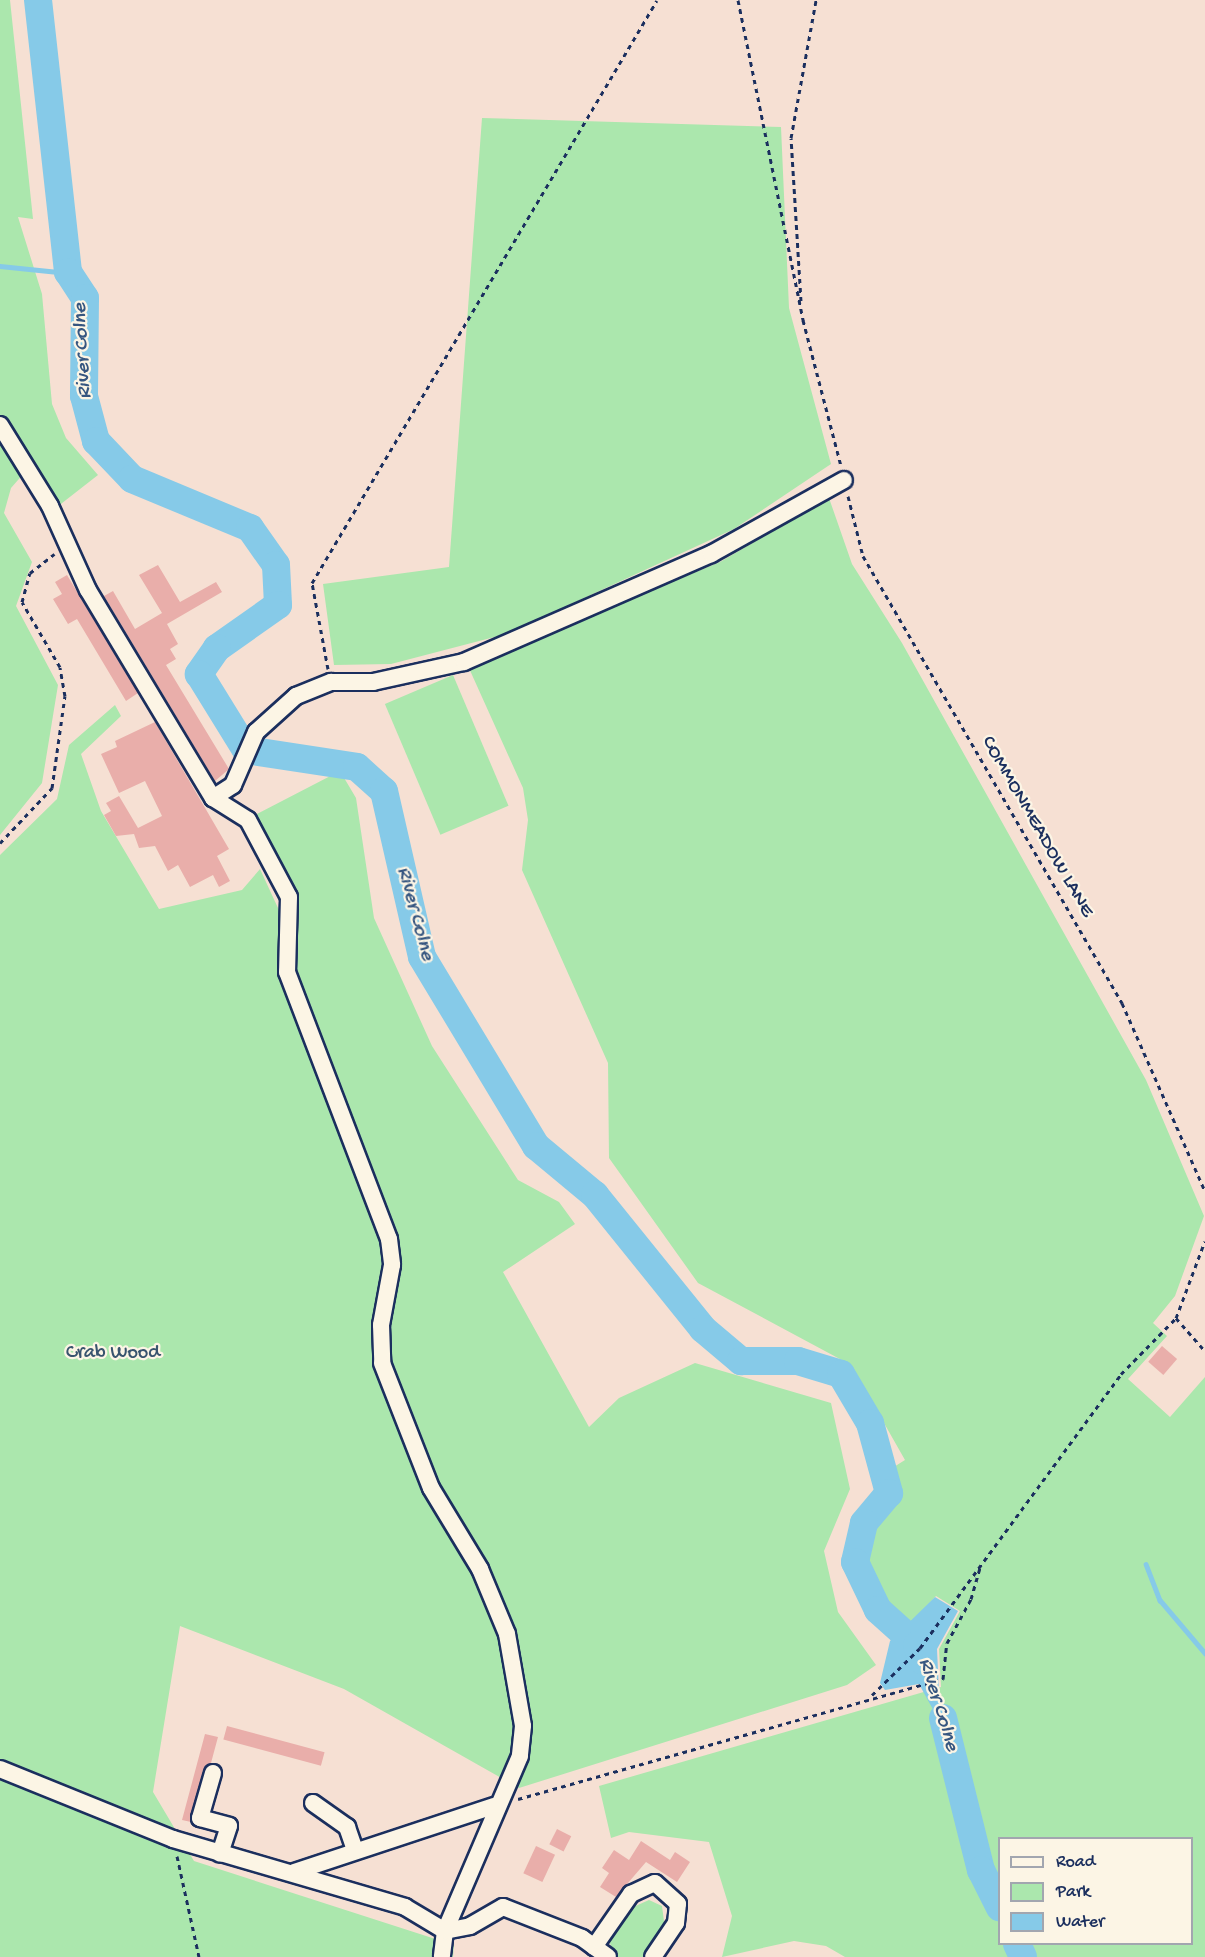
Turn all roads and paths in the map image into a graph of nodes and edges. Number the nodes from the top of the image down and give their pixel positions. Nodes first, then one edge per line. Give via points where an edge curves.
1 (657, 0) edge
2 (738, 0) edge
3 (816, 0) edge
4 (803, 320) junction
5 (0, 425) edge
6 (844, 480) junction
7 (70, 544) junction
8 (331, 682) junction
9 (213, 798) junction
10 (0, 843) edge
11 (1205, 1191) edge
12 (1205, 1241) edge
13 (1176, 1318) junction
14 (1205, 1351) edge
15 (981, 1565) junction
16 (872, 1695) junction
17 (0, 1769) edge
18 (213, 1773) dead end
19 (313, 1803) dead end
20 (494, 1806) junction
21 (173, 1839) junction
22 (355, 1850) junction
23 (220, 1854) junction
24 (294, 1872) junction
25 (445, 1931) junction
26 (601, 1952) edge
27 (199, 1957) edge
28 (442, 1957) edge
29 (653, 1957) edge

1 - 8 path via 312,583
2 - 4 path
3 - 4 path via 791,138
4 - 6 path, COMMONMEADOW LANE
5 - 7 lane
6 - 8 lane via 711,554 464,662 373,682
6 - 11 path, COMMONMEADOW LANE via 863,556 1122,1004
7 - 9 lane via 88,590
7 - 10 path via 30,573 22,602 60,667 65,696 52,788
8 - 9 lane via 296,696 256,732 233,785
9 - 20 lane via 248,820 289,897 287,972 389,1239 392,1265 381,1325 382,1363 431,1488 480,1569 507,1634 522,1736 520,1756
12 - 13 path
13 - 14 path
13 - 15 path via 1121,1374
15 - 16 path via 920,1648
15 - 16 path via 971,1599 947,1643 943,1679 918,1690
16 - 20 path
17 - 21 lane
18 - 23 lane via 200,1818 229,1826
19 - 22 lane via 347,1827
20 - 22 lane
20 - 25 lane
21 - 23 lane
21 - 27 path
22 - 24 lane
23 - 24 lane
24 - 25 lane via 405,1907
25 - 26 lane via 470,1926 503,1907
25 - 28 lane
26 - 29 lane via 631,1893 655,1883 678,1904 676,1923

